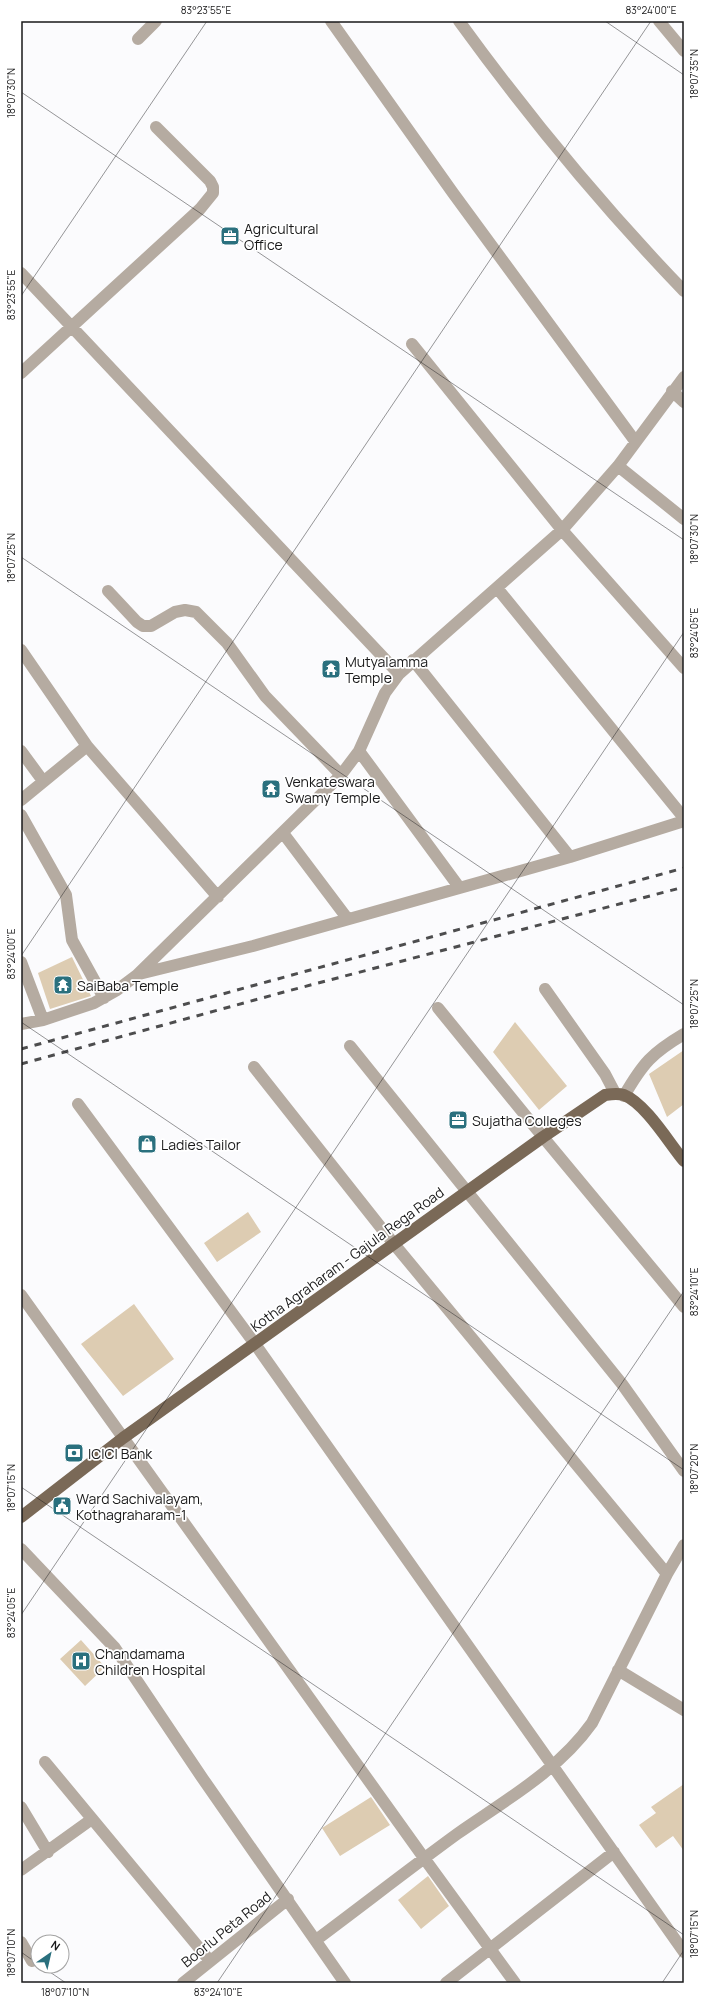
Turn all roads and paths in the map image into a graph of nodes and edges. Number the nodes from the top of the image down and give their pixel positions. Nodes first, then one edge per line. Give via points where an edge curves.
1 (156, 21) edge
2 (331, 21) edge
3 (459, 21) edge
4 (659, 21) edge
5 (138, 39) dead end
6 (684, 51) edge
7 (156, 127) dead end
8 (21, 273) edge
9 (684, 291) edge
10 (71, 326) junction
11 (412, 344) dead end
12 (21, 373) edge
13 (684, 377) edge
14 (672, 391) junction
15 (684, 402) edge
16 (636, 441) junction
17 (618, 466) junction
18 (684, 519) edge
19 (562, 530) junction
20 (497, 588) junction
21 (108, 591) dead end
22 (21, 650) edge
23 (413, 660) junction
24 (684, 668) edge
25 (399, 674) junction
26 (87, 746) junction
27 (21, 751) edge
28 (359, 751) junction
29 (341, 776) junction
30 (43, 781) junction
31 (21, 800) edge
32 (21, 816) edge
33 (684, 819) edge
34 (283, 833) junction
35 (570, 856) junction
36 (459, 887) junction
37 (218, 897) junction
38 (347, 918) junction
39 (21, 962) edge
40 (137, 975) junction
41 (545, 989) dead end
42 (104, 998) junction
43 (438, 1008) dead end
44 (43, 1020) junction
45 (21, 1024) edge
46 (684, 1034) edge
47 (350, 1046) dead end
48 (254, 1068) dead end
49 (620, 1094) junction
50 (78, 1104) dead end
51 (543, 1137) junction
52 (684, 1162) edge
53 (467, 1192) junction
54 (394, 1244) junction
55 (21, 1295) edge
56 (684, 1307) edge
57 (255, 1344) junction
58 (123, 1438) junction
59 (684, 1471) edge
60 (21, 1517) edge
61 (684, 1545) edge
62 (21, 1549) edge
63 (667, 1574) junction
64 (618, 1670) junction
65 (684, 1710) edge
66 (45, 1762) dead end
67 (553, 1766) junction
68 (21, 1807) edge
69 (92, 1819) junction
70 (48, 1852) junction
71 (614, 1852) junction
72 (424, 1858) junction
73 (21, 1870) edge
74 (288, 1899) junction
75 (316, 1940) junction
76 (21, 1942) edge
77 (490, 1948) junction
78 (684, 1952) edge
79 (30, 1958) edge
80 (210, 1961) junction
81 (183, 1983) edge
82 (345, 1983) edge
83 (446, 1983) edge
84 (515, 1983) edge

1 - 5 street
2 - 16 street via 453,193
3 - 9 street via 508,89 636,241
4 - 6 street
7 - 10 street via 210,182 213,193 200,209
8 - 10 street
10 - 12 street
10 - 25 street
11 - 19 street
13 - 14 street
14 - 15 street
14 - 16 street
16 - 17 street
17 - 18 street
17 - 19 street
19 - 20 street
19 - 24 street
20 - 23 street
20 - 33 street
21 - 29 street via 143,626 151,626 176,612 196,612 227,643 264,696
22 - 26 street
23 - 25 street
23 - 35 street
25 - 28 street via 385,693
26 - 30 street
26 - 37 street
27 - 30 street
28 - 29 street
28 - 36 street
29 - 34 street
30 - 31 street
32 - 42 street via 66,895 72,940
33 - 35 street
34 - 37 street
34 - 38 street
35 - 36 street
36 - 38 street
37 - 40 street
38 - 40 street via 253,946
39 - 44 street
40 - 42 street
41 - 49 street
42 - 44 street
43 - 51 street
44 - 45 street
46 - 49 street via 655,1052
47 - 53 street
48 - 54 street
49 - 51 main road, Kotha Agraharam - Gajula Rega Road via 605,1095
49 - 52 main road via 645,1112
50 - 57 street
51 - 53 main road, Kotha Agraharam - Gajula Rega Road
51 - 56 street
53 - 54 main road, Kotha Agraharam - Gajula Rega Road
53 - 59 street via 622,1384
54 - 57 main road, Kotha Agraharam - Gajula Rega Road
54 - 63 street
55 - 58 street
57 - 58 main road, Kotha Agraharam - Gajula Rega Road
57 - 67 street
58 - 60 main road, Kotha Agraharam - Gajula Rega Road
58 - 72 street
61 - 63 street
62 - 74 street via 115,1648
63 - 64 street
64 - 65 street
64 - 67 street via 592,1723 580,1740
66 - 69 street
67 - 71 street
67 - 72 street
68 - 70 street
69 - 70 street
69 - 80 street
70 - 73 street
71 - 77 street
71 - 78 street
72 - 75 street
72 - 77 street
74 - 75 street
74 - 80 street, Boorlu Peta Road
75 - 82 street
76 - 79 street
77 - 83 street
77 - 84 street
80 - 81 street, Boorlu Peta Road

